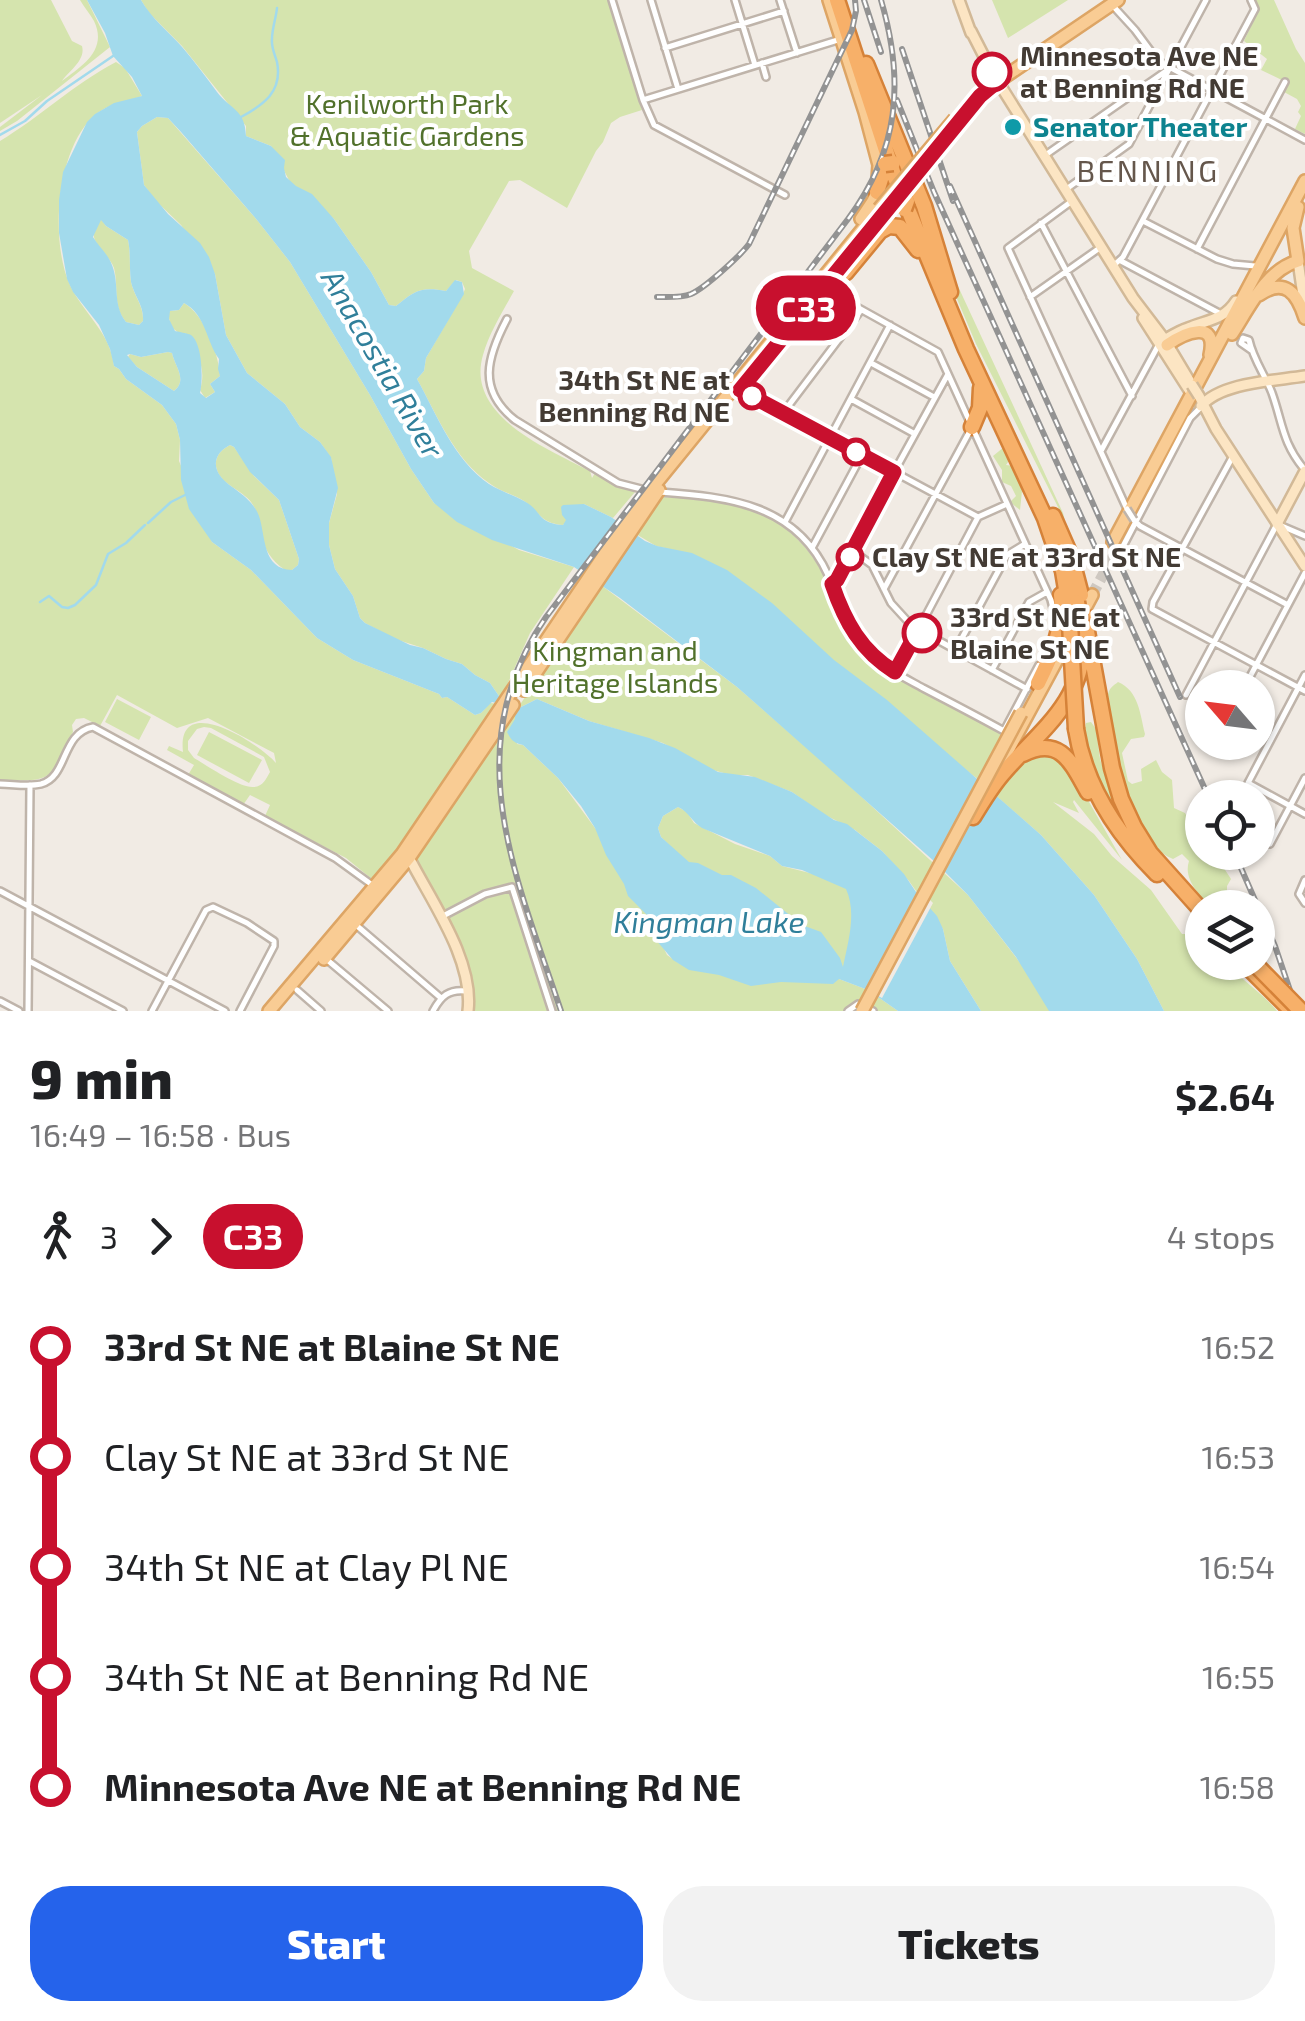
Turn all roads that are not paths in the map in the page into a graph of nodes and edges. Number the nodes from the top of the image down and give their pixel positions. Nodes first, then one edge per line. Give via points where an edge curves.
1 (612, 0) edge
2 (651, 0) edge
3 (735, 0) edge
4 (780, 0) edge
5 (959, 0) edge
6 (1206, 0) edge
7 (1251, 0) edge
8 (837, 1) edge
9 (1115, 2) edge
10 (784, 11) junction
11 (742, 24) junction
12 (841, 39) junction
13 (665, 48) junction
14 (860, 50) junction
15 (796, 53) junction
16 (759, 64) junction
17 (1170, 68) junction
18 (766, 77) dead end
19 (996, 78) junction
20 (1285, 82) dead end
21 (678, 89) junction
22 (1212, 90) junction
23 (643, 100) junction
24 (1266, 119) junction
25 (1305, 140) edge
26 (1044, 156) junction
27 (893, 167) junction
28 (1305, 181) edge
29 (1065, 190) junction
30 (876, 192) joint
31 (1305, 194) edge
32 (785, 195) dead end
33 (1072, 201) junction
34 (1296, 205) junction
35 (1142, 220) junction
36 (1041, 223) junction
37 (878, 232) junction
38 (1101, 247) junction
39 (1197, 249) junction
40 (939, 257) junction
41 (1298, 261) junction
42 (1117, 263) junction
43 (1255, 266) junction
44 (846, 272) junction
45 (1066, 272) junction
46 (814, 292) junction
47 (836, 296) junction
48 (1030, 297) junction
49 (1253, 302) junction
50 (1202, 305) junction
51 (861, 310) junction
52 (949, 310) junction
53 (1305, 314) edge
54 (1225, 315) junction
55 (507, 319) dead end
56 (1201, 324) junction
57 (890, 325) junction
58 (1226, 343) junction
59 (1162, 345) junction
60 (1251, 350) dead end
61 (870, 362) junction
62 (973, 364) junction
63 (948, 374) junction
64 (1305, 376) edge
65 (1267, 382) junction
66 (737, 388) junction
67 (1196, 394) junction
68 (1132, 396) junction
69 (934, 397) junction
70 (850, 399) junction
71 (783, 413) junction
72 (972, 427) junction
73 (915, 434) junction
74 (830, 438) junction
75 (1102, 451) junction
76 (862, 455) junction
77 (1236, 460) junction
78 (1018, 461) junction
79 (1305, 471) edge
80 (894, 472) junction
81 (653, 492) junction
82 (936, 494) junction
83 (1007, 504) junction
84 (1126, 508) junction
85 (978, 517) junction
86 (1135, 521) junction
87 (784, 522) junction
88 (1277, 524) junction
89 (1305, 536) edge
90 (1025, 544) junction
91 (1116, 544) junction
92 (812, 548) junction
93 (1182, 548) junction
94 (852, 551) junction
95 (1305, 570) edge
96 (1246, 582) junction
97 (832, 584) junction
98 (884, 589) junction
99 (1047, 592) junction
100 (1082, 604) junction
101 (1288, 604) junction
102 (918, 630) junction
103 (1214, 642) junction
104 (956, 651) junction
105 (1256, 665) junction
106 (992, 670) junction
107 (1199, 670) edge
108 (1253, 670) edge
109 (895, 672) junction
110 (1305, 675) edge
111 (1032, 686) junction
112 (1302, 689) edge
113 (1024, 714) junction
114 (1018, 758) junction
115 (1305, 778) edge
116 (0, 784) edge
117 (30, 785) junction
118 (1290, 806) junction
119 (1305, 814) edge
120 (973, 816) junction
121 (1116, 828) junction
122 (1275, 834) edge
123 (406, 856) junction
124 (1166, 878) junction
125 (1305, 880) edge
126 (378, 890) junction
127 (0, 891) edge
128 (1185, 895) edge
129 (1302, 900) edge
130 (1185, 901) edge
131 (29, 907) junction
132 (440, 918) junction
133 (351, 921) junction
134 (322, 955) junction
135 (29, 961) junction
136 (1261, 980) edge
137 (1271, 980) edge
138 (168, 981) junction
139 (297, 990) junction
140 (469, 992) junction
141 (441, 998) junction
142 (0, 1001) edge
143 (206, 1001) junction
144 (19, 1011) edge
145 (28, 1011) edge
146 (124, 1011) edge
147 (152, 1011) edge
148 (200, 1011) edge
149 (225, 1011) edge
150 (240, 1011) edge
151 (269, 1011) edge
152 (279, 1011) edge
153 (321, 1011) edge
154 (388, 1011) edge
155 (433, 1011) edge
156 (468, 1011) edge
157 (552, 1011) edge
158 (848, 1011) edge
159 (862, 1011) edge
160 (871, 1011) edge
161 (1292, 1011) edge
162 (1301, 1011) edge

1 - 23 street
2 - 13 street
3 - 11 street
4 - 10 street
5 - 19 main road via 974,46
6 - 17 street
7 - 22 street via 1255,8
8 - 12 main road
8 - 14 highway
8 - 52 highway via 888,160
9 - 17 street via 1156,60
9 - 19 main road
10 - 11 street
10 - 15 street
11 - 13 street
11 - 16 street
12 - 15 street
12 - 27 main road
13 - 21 street
14 - 27 highway
14 - 40 highway
15 - 16 street
16 - 18 street
16 - 21 street
17 - 22 street
17 - 26 street
17 - 29 street via 1130,142
19 - 26 main road
19 - 46 main road, bridge
20 - 24 street
21 - 23 street
22 - 24 street
22 - 35 street
23 - 32 street via 660,130
24 - 25 street
24 - 39 street
26 - 29 main road
27 - 30 highway
27 - 37 highway via 905,205
27 - 40 highway
28 - 34 main road
29 - 33 main road
30 - 46 main road
31 - 34 main road
33 - 36 street
33 - 38 main road
34 - 41 main road
34 - 43 main road
34 - 58 main road
34 - 67 main road
35 - 39 street
35 - 42 street
36 - 45 street
36 - 48 street via 1008,248
37 - 44 highway
37 - 52 highway via 892,225 903,230
38 - 42 main road
38 - 45 street
39 - 43 street via 1223,262
40 - 100 highway via 957,311 1068,546
41 - 49 main road via 1275,273
41 - 53 main road
42 - 50 street
42 - 59 main road
43 - 54 main road
44 - 46 highway
44 - 47 street
45 - 48 street
45 - 68 street
46 - 47 street
46 - 66 main road
47 - 51 street
48 - 75 street
49 - 53 main road via 1268,289 1286,289
49 - 58 main road
50 - 54 street
50 - 56 street
51 - 57 street
51 - 71 street
52 - 62 highway
54 - 56 main road
55 - 81 street via 488,370 502,409 618,483
56 - 59 main road
57 - 61 street
57 - 63 street via 934,348
58 - 91 main road
59 - 67 main road
59 - 67 main road via 1194,331 1209,338 1212,348
59 - 68 street
60 - 65 street
61 - 69 street
61 - 70 street
62 - 72 highway via 982,394
62 - 78 highway
63 - 69 street
63 - 72 street
64 - 65 main road
65 - 67 main road
65 - 79 street via 1284,438
66 - 71 street
66 - 81 main road
67 - 77 main road
67 - 84 street
67 - 86 street
67 - 91 main road
68 - 75 street
69 - 73 street
70 - 73 street
70 - 74 street
71 - 74 street
72 - 82 street
72 - 83 street
73 - 80 street
74 - 76 street
74 - 87 street
75 - 84 street
76 - 80 street
76 - 92 street
77 - 88 main road
77 - 93 street
78 - 100 highway
78 - 111 highway via 1061,596 1059,635
79 - 88 main road
80 - 82 street
80 - 94 street
81 - 87 street via 742,502
81 - 123 main road
82 - 85 street
82 - 98 street
83 - 85 street
83 - 90 street
84 - 86 street, bridge
84 - 91 street
85 - 102 street
86 - 91 street
86 - 93 street
87 - 92 street
88 - 89 street
88 - 95 main road
88 - 96 street
90 - 99 street
90 - 104 street via 1007,555
92 - 97 street
93 - 96 street
93 - 103 street via 1152,609
94 - 97 street
94 - 98 street via 872,565
95 - 101 street
96 - 101 street
96 - 103 street
97 - 109 street via 852,631
98 - 102 street
99 - 106 street via 1028,602
99 - 111 street via 1054,631
100 - 111 main road
100 - 113 main road
100 - 114 highway via 1082,662 1073,688
100 - 121 highway, bridge via 1076,729 1094,788
100 - 124 highway via 1118,791
101 - 105 street
102 - 104 street
102 - 109 street
103 - 105 street
103 - 107 street
104 - 106 street
105 - 108 street
105 - 112 street
106 - 111 street
109 - 111 street via 1004,731
110 - 112 street
111 - 113 main road
112 - 118 street via 1248,783
113 - 120 main road, bridge
113 - 159 main road, bridge
114 - 120 highway
114 - 121 highway via 1042,748 1064,755
115 - 118 street
116 - 117 street
117 - 126 street via 52,778 75,736 93,728 335,858
117 - 131 street
118 - 119 street
118 - 122 street
120 - 160 main road, bridge
121 - 124 highway
123 - 126 main road
123 - 132 main road
124 - 128 highway
124 - 130 highway
125 - 129 street
126 - 133 main road
127 - 131 street
131 - 135 street
131 - 138 street
132 - 140 main road
132 - 157 street via 512,886
133 - 134 main road
133 - 141 street
134 - 139 main road
134 - 151 main road
134 - 154 street
135 - 145 street
135 - 146 street
136 - 161 highway, bridge
137 - 162 highway, bridge
138 - 143 street
138 - 147 street
138 - 150 street via 206,910 215,907 272,937 274,946
139 - 152 main road
139 - 153 street
140 - 141 street
140 - 156 main road
141 - 155 street
142 - 144 street
143 - 148 street
143 - 149 street
158 - 160 street via 858,1004

